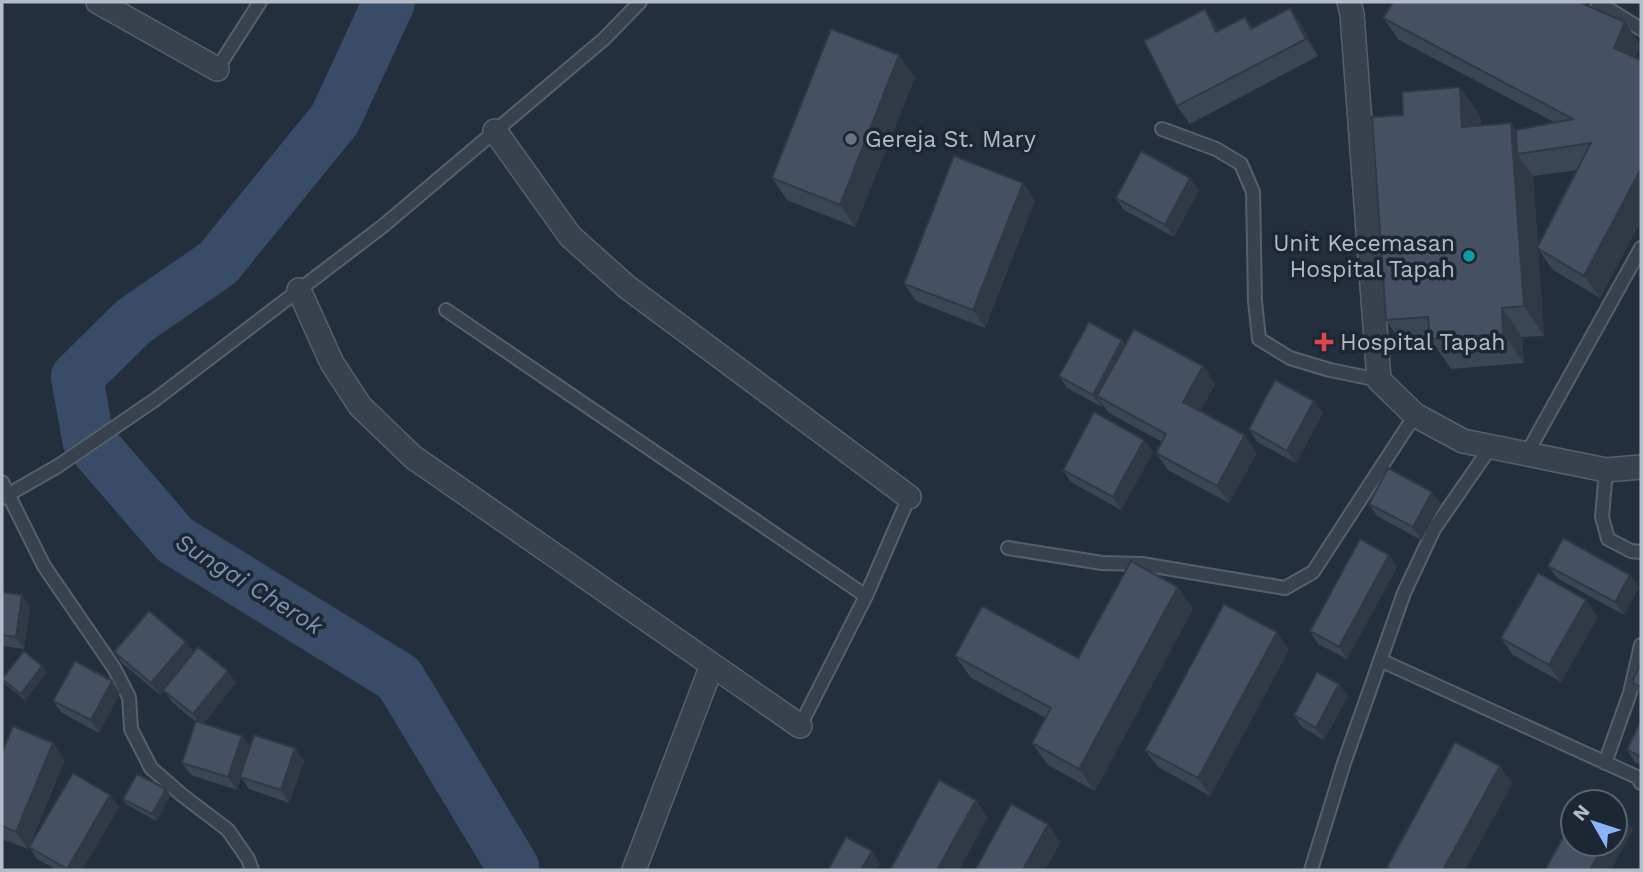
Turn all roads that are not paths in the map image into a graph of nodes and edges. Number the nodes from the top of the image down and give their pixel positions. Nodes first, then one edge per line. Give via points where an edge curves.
1 (98, 2) edge
2 (260, 2) edge
3 (640, 2) edge
4 (1349, 2) edge
5 (1597, 2) edge
6 (1641, 29) edge
7 (217, 69) joint
8 (1162, 129) dead end
9 (495, 131) junction
10 (1641, 248) edge
11 (299, 290) junction
12 (446, 310) dead end
13 (1379, 380) junction
14 (1415, 415) junction
15 (1490, 448) junction
16 (1526, 455) junction
17 (1641, 467) edge
18 (1606, 470) junction
19 (4, 491) edge
20 (909, 497) joint
21 (1008, 548) dead end
22 (1641, 552) edge
23 (866, 596) junction
24 (1641, 646) edge
25 (1380, 660) junction
26 (712, 665) junction
27 (800, 726) joint
28 (1605, 763) junction
29 (1641, 783) edge
30 (251, 870) edge
31 (635, 870) edge
32 (1311, 870) edge

1 - 7 street
2 - 7 lane
3 - 9 lane via 604,39
4 - 13 street
5 - 6 lane
8 - 13 lane via 1216,149 1241,164 1253,192 1259,340 1290,358
9 - 11 lane
9 - 20 street via 570,236 626,287
10 - 16 lane
11 - 19 lane via 58,466
11 - 26 street via 332,363 360,406 413,457
12 - 23 lane
13 - 14 street
14 - 15 street via 1463,441
14 - 21 lane via 1313,572 1285,588
15 - 16 street
15 - 25 lane via 1434,529
16 - 18 street
17 - 18 street
18 - 22 lane via 1602,517 1608,539
19 - 30 lane via 44,566 114,668 129,697 131,729 151,768 228,830
20 - 23 lane
23 - 27 lane
24 - 28 lane
25 - 28 lane
25 - 32 lane
26 - 27 street
26 - 31 street
28 - 29 lane

